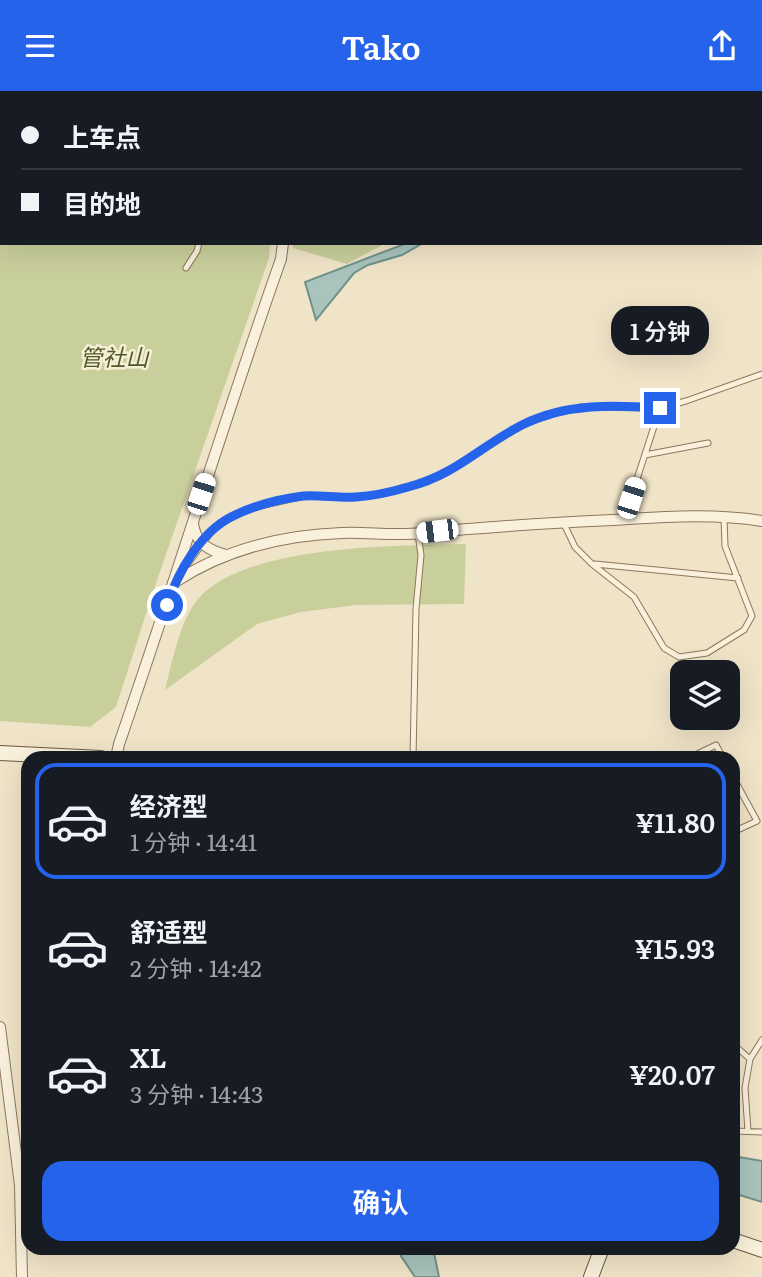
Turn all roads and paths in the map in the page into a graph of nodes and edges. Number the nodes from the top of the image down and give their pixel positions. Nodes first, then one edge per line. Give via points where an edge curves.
1 (198, 245) edge
2 (283, 245) edge
3 (186, 268) dead end
4 (762, 374) edge
5 (660, 408) junction
6 (708, 443) dead end
7 (645, 455) junction
8 (724, 517) junction
9 (193, 518) junction
10 (624, 519) junction
11 (762, 521) edge
12 (564, 522) junction
13 (418, 534) junction
14 (201, 544) junction
15 (226, 555) junction
16 (592, 564) junction
17 (738, 577) junction
18 (175, 582) junction
19 (118, 751) edge
20 (413, 751) edge
21 (704, 751) edge
22 (719, 751) edge
23 (0, 753) edge
24 (21, 754) edge
25 (740, 790) edge
26 (740, 829) edge
27 (0, 1027) edge
28 (762, 1040) edge
29 (740, 1050) edge
30 (750, 1059) junction
31 (740, 1131) edge
32 (748, 1131) junction
33 (762, 1132) edge
34 (21, 1231) edge
35 (740, 1242) edge
36 (762, 1250) edge
37 (22, 1255) edge
38 (600, 1255) edge
39 (22, 1277) edge
40 (592, 1277) edge

1 - 3 lane
2 - 9 street
4 - 5 lane
5 - 7 lane
5 - 14 lane via 581,407 556,413 524,424 442,475 380,494 276,501 232,517 214,528
6 - 7 lane
7 - 10 lane
8 - 10 street
8 - 11 street
8 - 17 lane via 725,546
9 - 14 street
9 - 18 street
10 - 12 street
12 - 13 street
12 - 16 lane via 575,547
13 - 15 street via 299,537
13 - 20 lane
14 - 15 street
14 - 18 lane
15 - 18 street
16 - 17 lane
16 - 17 lane via 634,597 664,647 680,657 706,653 744,630 752,616
18 - 19 street
21 - 22 lane via 716,745
23 - 24 street
25 - 26 lane via 757,821
27 - 34 street via 20,1185
28 - 30 lane
29 - 30 lane
30 - 32 lane via 745,1088
31 - 32 lane
32 - 33 lane
35 - 36 street
37 - 39 street
38 - 40 street

